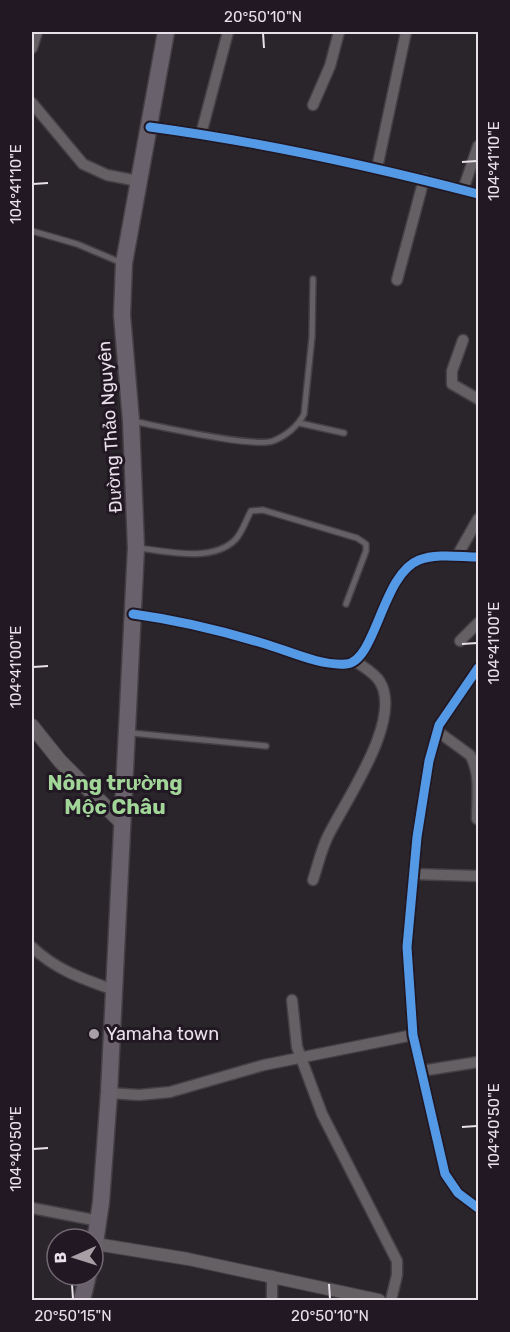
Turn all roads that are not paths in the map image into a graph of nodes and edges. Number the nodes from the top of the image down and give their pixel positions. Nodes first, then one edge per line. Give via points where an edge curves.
1 (37, 32) edge
2 (166, 32) edge
3 (228, 32) edge
4 (339, 32) edge
5 (405, 32) edge
6 (32, 48) edge
7 (32, 103) edge
8 (313, 105) dead end
9 (150, 127) junction
10 (201, 134) junction
11 (478, 146) edge
12 (377, 168) junction
13 (424, 179) junction
14 (138, 181) junction
15 (463, 190) junction
16 (478, 194) edge
17 (32, 231) edge
18 (124, 263) junction
19 (313, 279) dead end
20 (397, 280) dead end
21 (463, 340) dead end
22 (478, 399) edge
23 (131, 421) junction
24 (299, 423) junction
25 (344, 433) dead end
26 (478, 519) edge
27 (136, 548) junction
28 (457, 556) junction
29 (478, 557) edge
30 (346, 603) dead end
31 (133, 614) junction
32 (478, 623) edge
33 (460, 641) dead end
34 (355, 661) junction
35 (478, 668) edge
36 (32, 726) edge
37 (437, 731) junction
38 (126, 732) junction
39 (266, 746) dead end
40 (477, 819) dead end
41 (123, 824) junction
42 (413, 874) junction
43 (478, 876) edge
44 (313, 880) dead end
45 (32, 947) edge
46 (114, 990) junction
47 (292, 1000) dead end
48 (413, 1035) junction
49 (301, 1058) junction
50 (478, 1062) edge
51 (421, 1071) junction
52 (109, 1093) junction
53 (32, 1208) edge
54 (478, 1208) edge
55 (99, 1221) junction
56 (98, 1227) edge
57 (105, 1252) edge
58 (272, 1276) junction
59 (272, 1300) edge
60 (379, 1300) edge
61 (391, 1300) edge

1 - 6 street
2 - 9 main road, Đường Thảo Nguyên
3 - 10 street
4 - 8 street
5 - 12 street
7 - 14 street via 83,164 107,175
9 - 10 street
9 - 14 main road, Đường Thảo Nguyên
10 - 12 street
11 - 15 street
12 - 13 street
13 - 15 street
13 - 20 street
14 - 18 main road, Đường Thảo Nguyên
15 - 16 street
17 - 18 lane
18 - 23 main road, Đường Thảo Nguyên via 122,315
19 - 24 lane via 308,387
21 - 22 street via 452,371 452,384
23 - 24 lane via 258,442 272,442
23 - 27 main road, Đường Thảo Nguyên
24 - 25 lane
26 - 28 street
27 - 30 lane via 186,554 212,550 234,542 251,511 263,510 366,544
27 - 31 main road, Đường Thảo Nguyên
28 - 29 street
28 - 34 street via 421,559 403,571
31 - 34 street via 223,632 316,659 347,664
31 - 38 main road, Đường Thảo Nguyên
32 - 33 street
34 - 44 street via 381,682 381,730 369,762 322,849
35 - 37 street
36 - 41 main road via 60,761
37 - 40 street via 473,760
37 - 42 street via 423,794
38 - 39 lane
38 - 41 main road, Đường Thảo Nguyên
41 - 46 main road, Đường Thảo Nguyên
42 - 43 street
42 - 48 street via 407,947
45 - 46 street via 67,973
46 - 52 main road, Đường Thảo Nguyên
47 - 49 street
48 - 49 street
48 - 51 street
49 - 52 street via 170,1092
49 - 61 street via 336,1144 392,1246 397,1275
50 - 51 street
51 - 54 street via 445,1174 458,1193
52 - 55 main road, Đường Thảo Nguyên
53 - 55 street
55 - 56 main road, Đường Thảo Nguyên
57 - 58 street
58 - 59 street
58 - 60 street

